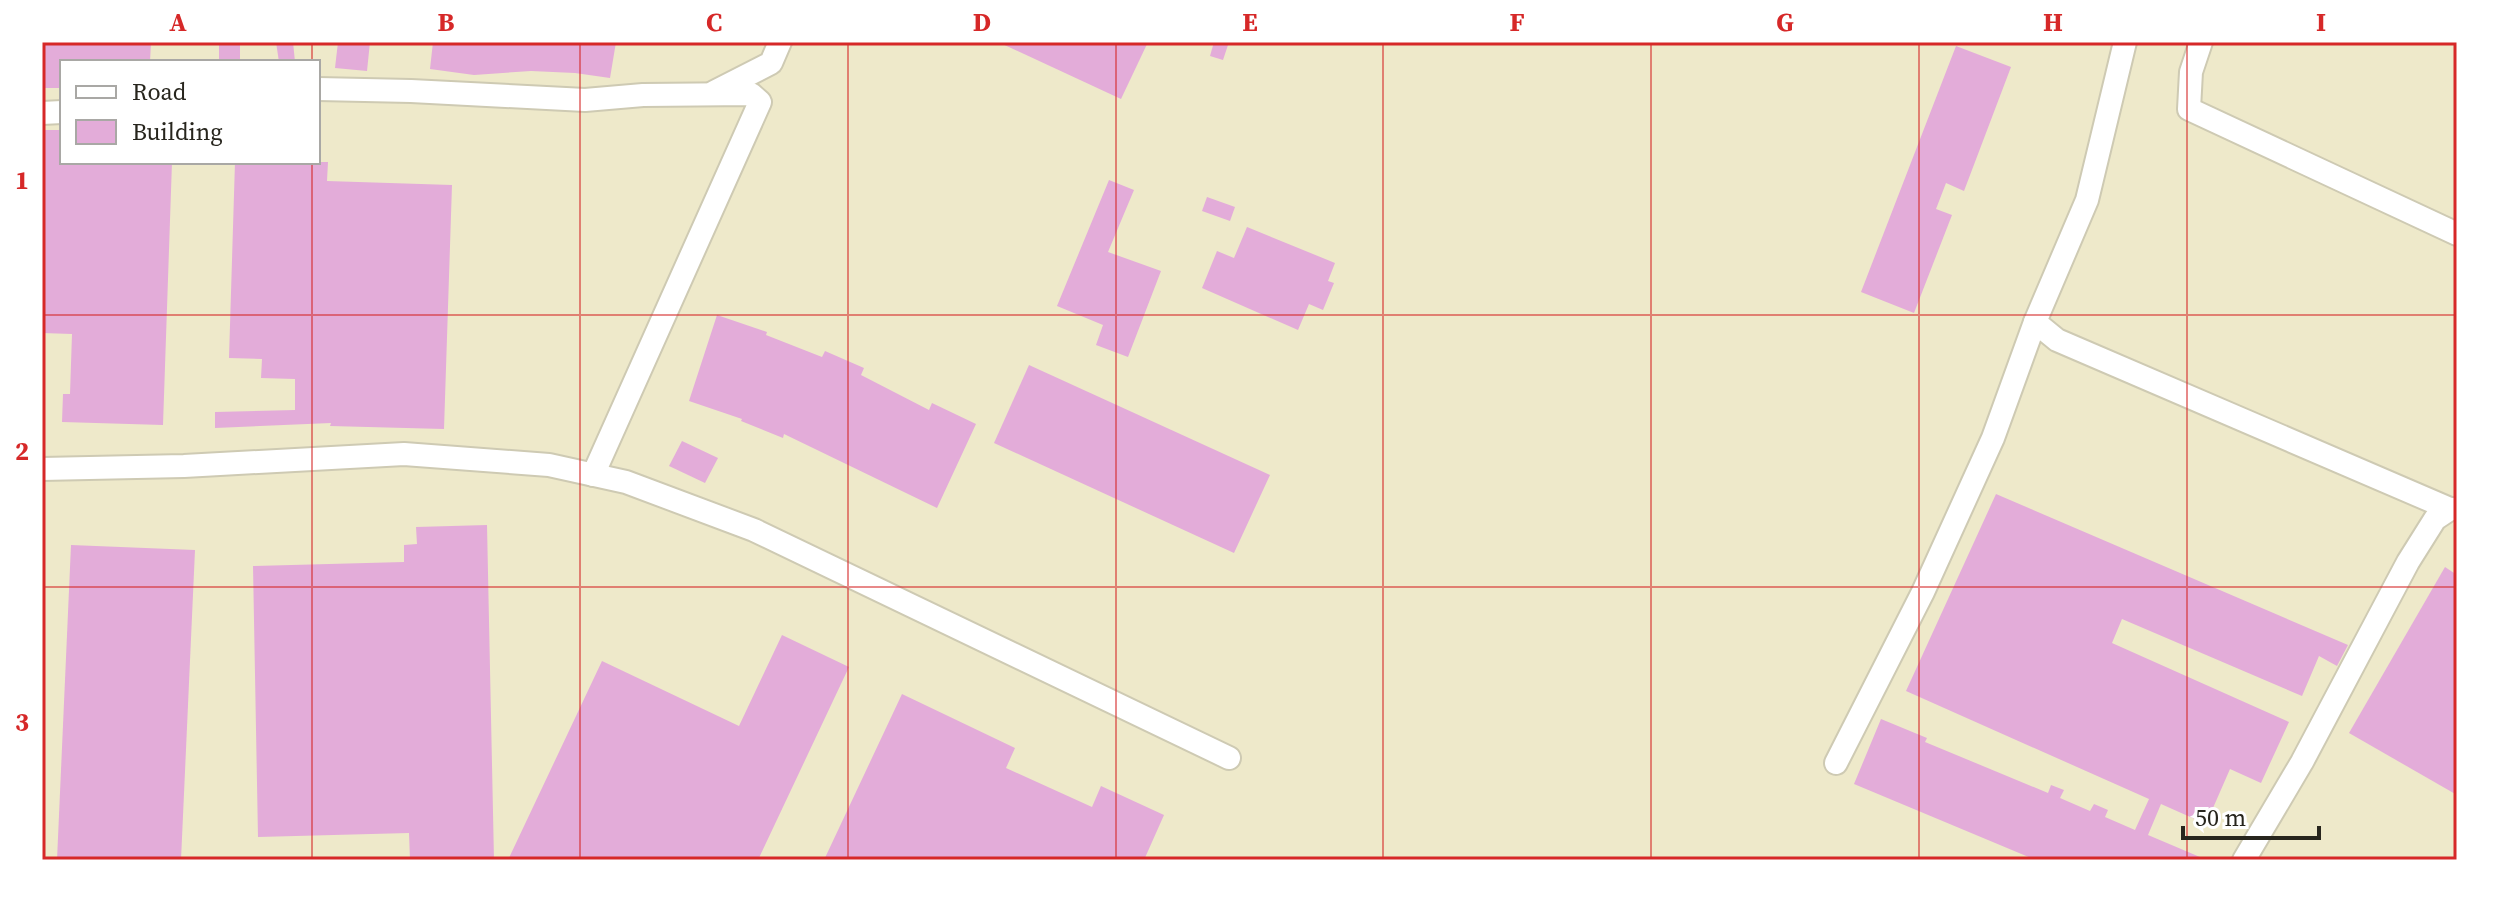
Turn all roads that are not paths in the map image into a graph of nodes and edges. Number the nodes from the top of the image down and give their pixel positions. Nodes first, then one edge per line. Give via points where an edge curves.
1 (780, 42) edge
2 (2125, 42) edge
3 (2201, 42) edge
4 (320, 89) edge
5 (713, 93) junction
6 (2457, 234) edge
7 (2035, 322) junction
8 (42, 469) edge
9 (593, 475) junction
10 (2454, 509) edge
11 (1229, 758) dead end
12 (1836, 763) dead end
13 (2244, 860) edge

1 - 5 street via 771,63
2 - 7 street via 2087,200
3 - 6 street via 2191,72 2189,109
4 - 5 street via 585,100
5 - 9 street via 751,94 760,102
7 - 10 street via 2057,340
7 - 12 street via 1987,452
8 - 9 street via 404,454 549,465
9 - 11 street via 626,482 754,530
10 - 13 street via 2435,519 2408,562

